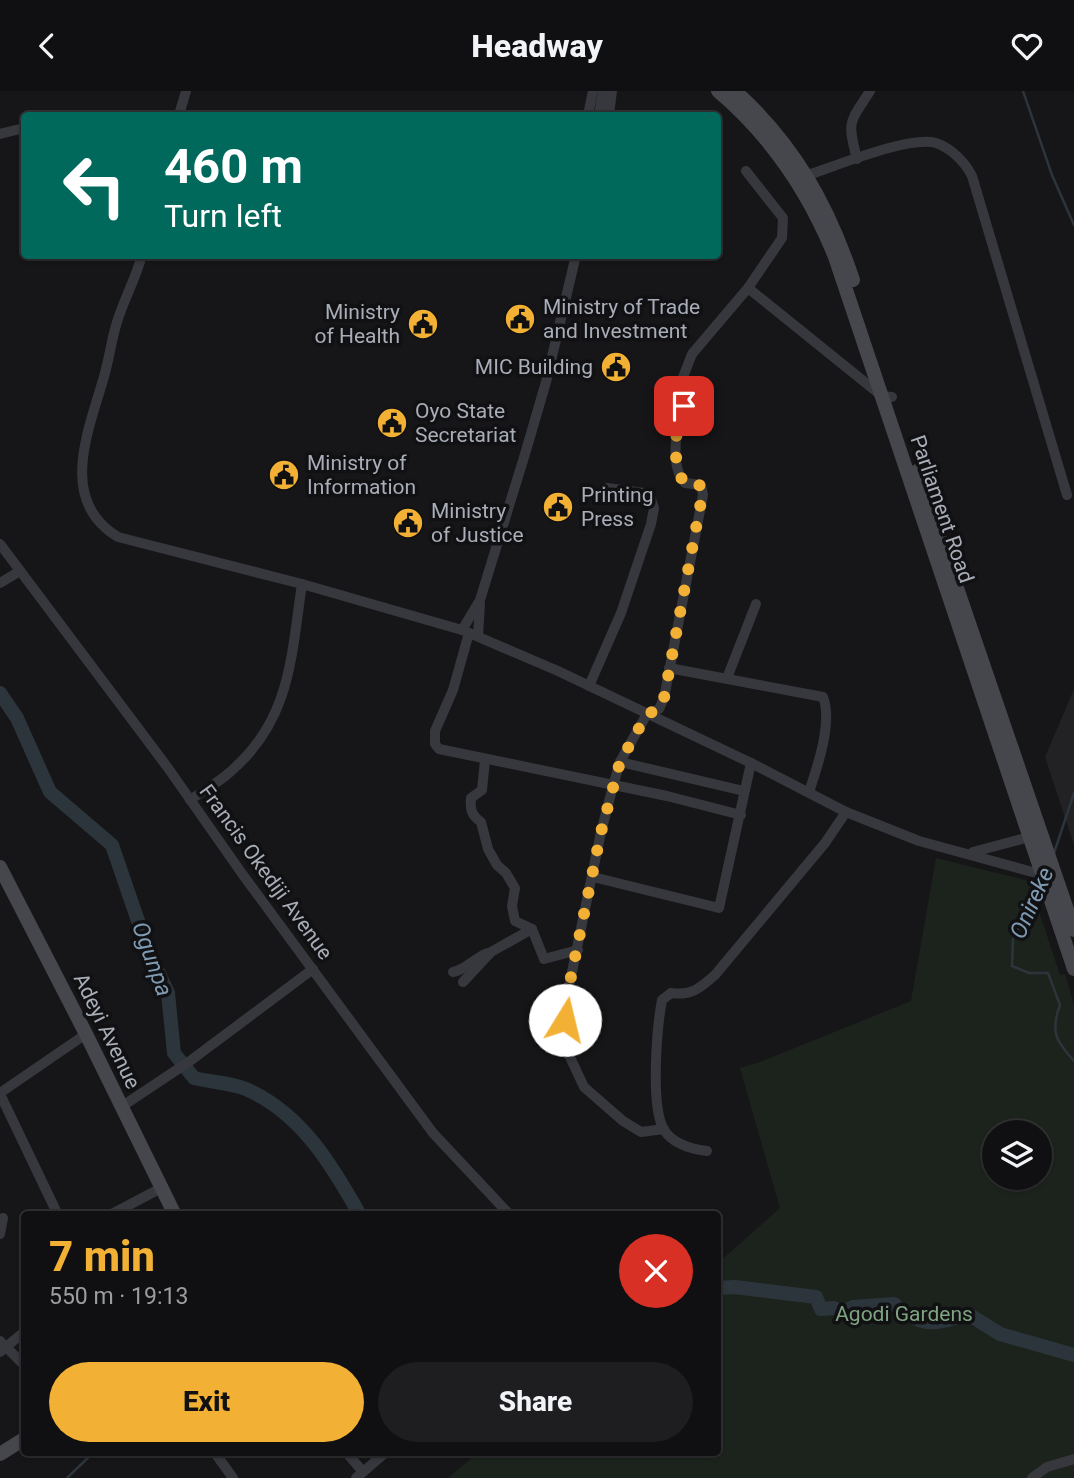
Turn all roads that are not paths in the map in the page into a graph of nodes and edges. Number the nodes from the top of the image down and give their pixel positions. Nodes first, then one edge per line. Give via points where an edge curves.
1 (186, 91) edge
2 (593, 91) edge
3 (603, 91) edge
4 (612, 91) edge
5 (718, 91) edge
6 (735, 91) edge
7 (870, 91) edge
8 (180, 112) edge
9 (589, 112) edge
10 (600, 112) edge
11 (609, 112) edge
12 (21, 129) edge
13 (0, 134) edge
14 (857, 159) junction
15 (746, 171) dead end
16 (808, 175) junction
17 (140, 259) edge
18 (569, 259) edge
19 (575, 259) edge
20 (581, 259) edge
21 (571, 283) junction
22 (748, 289) junction
23 (887, 396) junction
24 (607, 488) dead end
25 (1067, 495) dead end
26 (0, 544) edge
27 (20, 571) junction
28 (0, 583) edge
29 (302, 584) junction
30 (480, 600) junction
31 (756, 604) dead end
32 (470, 633) junction
33 (669, 669) junction
34 (727, 678) junction
35 (589, 686) junction
36 (647, 714) junction
37 (485, 759) junction
38 (620, 762) junction
39 (751, 763) junction
40 (613, 786) junction
41 (744, 791) junction
42 (809, 792) junction
43 (190, 800) junction
44 (846, 812) junction
45 (741, 815) junction
46 (1035, 835) junction
47 (969, 853) junction
48 (0, 867) edge
49 (1046, 870) junction
50 (593, 877) junction
51 (532, 929) junction
52 (1074, 930) edge
53 (578, 950) junction
54 (491, 952) junction
55 (313, 969) junction
56 (1074, 969) edge
57 (453, 972) dead end
58 (463, 982) dead end
59 (86, 1034) junction
60 (0, 1093) edge
61 (121, 1107) junction
62 (664, 1129) junction
63 (707, 1151) dead end
64 (163, 1187) junction
65 (56, 1211) edge
66 (118, 1211) edge
67 (173, 1211) edge
68 (506, 1211) edge
69 (3, 1218) dead end
70 (0, 1234) edge
71 (21, 1334) edge
72 (2, 1347) edge
73 (21, 1363) edge
74 (21, 1441) edge
75 (0, 1454) edge
76 (217, 1456) edge
77 (349, 1456) edge
78 (381, 1456) edge
79 (1074, 1459) edge
80 (359, 1475) edge
81 (233, 1478) edge
82 (1032, 1478) edge

1 - 8 street
2 - 9 street
3 - 10 street
4 - 11 street
5 - 23 main road, Parliament Road via 770,144 807,197 835,257
6 - 16 main road, Parliament Road
7 - 14 street via 849,130
12 - 13 street
14 - 16 street
14 - 25 street via 923,141 937,143 966,166 1004,277
15 - 22 street via 783,218 784,228
16 - 23 main road, Parliament Road via 841,242
17 - 29 street via 117,321 88,425 81,471 87,504 118,537
18 - 21 street
19 - 21 street
20 - 21 street
21 - 30 street
22 - 23 street
22 - 33 street via 692,355 675,398 684,406 678,416 679,472 685,483 698,483 703,491
23 - 46 main road, Parliament Road
24 - 35 street via 644,493 651,499 653,516 621,613
26 - 27 street, Francis Okediji Avenue
27 - 28 street
27 - 43 street, Francis Okediji Avenue
29 - 32 street
29 - 43 street via 288,676 277,712 259,742 230,772
30 - 32 street
30 - 32 street
31 - 34 street
32 - 35 street
32 - 37 street via 434,737 439,750
33 - 34 street
33 - 36 street via 659,709
34 - 42 street via 823,697 824,735
35 - 36 street
36 - 38 street
36 - 39 street
37 - 40 street
37 - 51 street via 482,790 471,798 470,809 481,822 488,849 514,888 515,921
38 - 40 street
38 - 41 street
39 - 41 street
39 - 42 street
40 - 45 street
40 - 50 street
41 - 45 street
42 - 44 street
43 - 55 street, Francis Okediji Avenue
44 - 47 street via 919,841
44 - 62 street via 715,975 696,991 671,993 662,1000 656,1073
45 - 50 street via 719,908
46 - 47 street
46 - 49 main road, Parliament Road
47 - 49 street via 1040,874
48 - 59 main road, Adeyi Avenue
49 - 52 main road, Parliament Road
49 - 56 main road, Parliament Road
50 - 53 street
51 - 53 street via 544,959
51 - 54 street
53 - 62 street via 563,1042 572,1065 584,1087 632,1128 641,1132
54 - 57 street
54 - 58 street
55 - 61 street
55 - 68 street, Francis Okediji Avenue via 433,1133
59 - 60 street
59 - 61 main road, Adeyi Avenue
60 - 65 street
61 - 64 main road, Adeyi Avenue
62 - 63 street via 675,1141
64 - 66 street
64 - 67 main road, Adeyi Avenue
69 - 70 street
71 - 72 street
72 - 73 street
74 - 75 main road
76 - 81 street
77 - 80 street
78 - 80 street
79 - 82 street via 1047,1467

